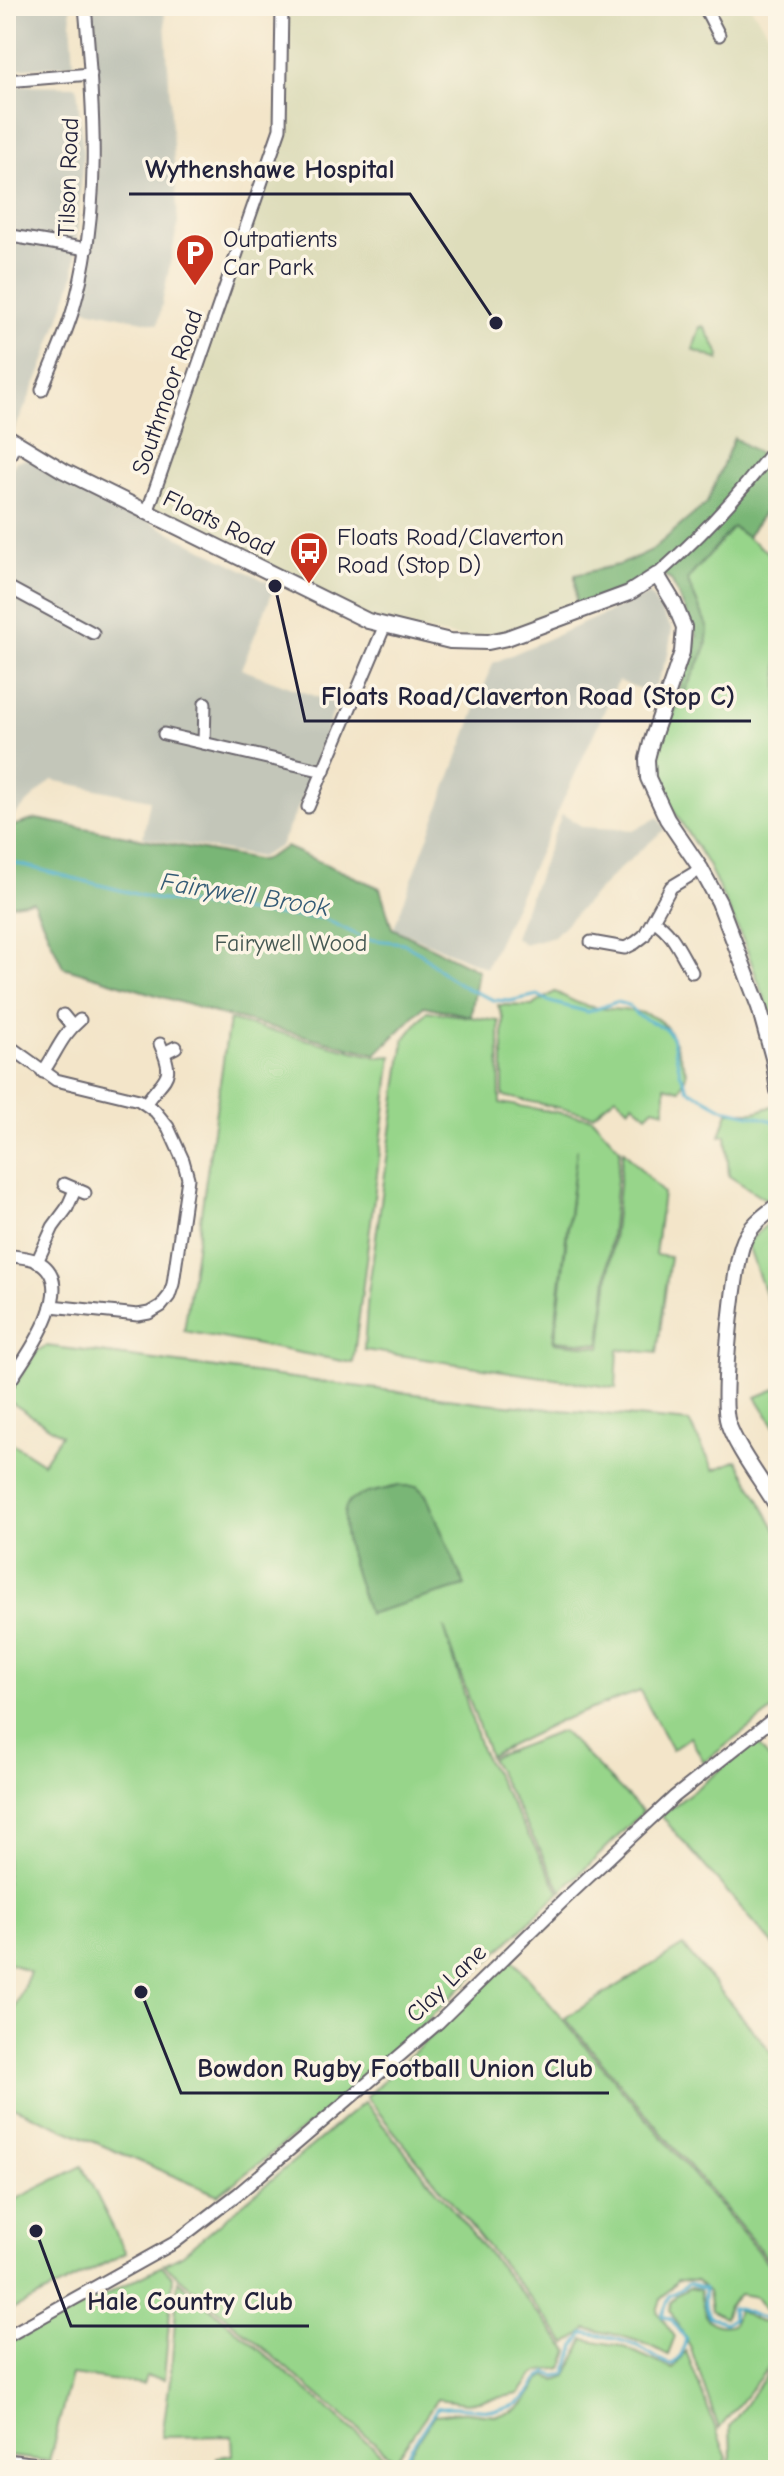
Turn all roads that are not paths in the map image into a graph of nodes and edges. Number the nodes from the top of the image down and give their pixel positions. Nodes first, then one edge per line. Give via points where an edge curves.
1 (85, 6) edge
2 (282, 6) edge
3 (704, 6) edge
4 (719, 35) dead end
5 (91, 74) junction
6 (6, 81) edge
7 (6, 235) edge
8 (87, 249) junction
9 (42, 390) dead end
10 (11, 440) edge
11 (778, 443) edge
12 (6, 462) edge
13 (147, 513) junction
14 (657, 575) junction
15 (6, 586) edge
16 (385, 625) junction
17 (93, 633) dead end
18 (205, 703) dead end
19 (164, 734) dead end
20 (204, 743) junction
21 (324, 771) junction
22 (308, 807) dead end
23 (701, 869) junction
24 (653, 920) junction
25 (591, 942) dead end
26 (692, 972) dead end
27 (63, 1015) dead end
28 (6, 1044) edge
29 (176, 1047) dead end
30 (43, 1072) junction
31 (778, 1091) edge
32 (146, 1103) junction
33 (75, 1189) dead end
34 (778, 1205) edge
35 (6, 1255) edge
36 (37, 1262) junction
37 (51, 1306) junction
38 (6, 1387) edge
39 (778, 1508) edge
40 (778, 1715) edge
41 (6, 2337) edge
42 (6, 2460) edge
43 (87, 2470) edge

1 - 5 street, Tilson Road
2 - 13 street, Southmoor Road via 280,129
3 - 4 street
5 - 6 street
5 - 8 street, Tilson Road via 95,177
7 - 8 street
8 - 9 street, Tilson Road via 73,311
10 - 12 street
10 - 13 street, Floats Road
11 - 14 street, Floats Road via 693,543
13 - 16 street, Floats Road
14 - 16 street, Floats Road via 629,593 488,642 450,641
14 - 23 street via 684,627 682,652 647,759 648,778 667,819
15 - 17 street
16 - 21 street
18 - 20 street
19 - 20 street
20 - 21 street
21 - 22 street
23 - 24 street via 671,887
23 - 31 street via 759,1007
24 - 25 street via 644,936 625,948
24 - 26 street via 673,936
27 - 30 street via 76,1023
28 - 30 street
29 - 32 street via 162,1048 167,1076
30 - 32 street
32 - 37 street via 168,1127 187,1174 169,1296 157,1309 138,1315
33 - 36 street
34 - 39 street via 758,1220 741,1246 725,1403 729,1427
35 - 36 street
36 - 37 street via 51,1279
37 - 38 street
40 - 41 street, Clay Lane via 674,1797 439,2022 239,2193 174,2243
42 - 43 street

